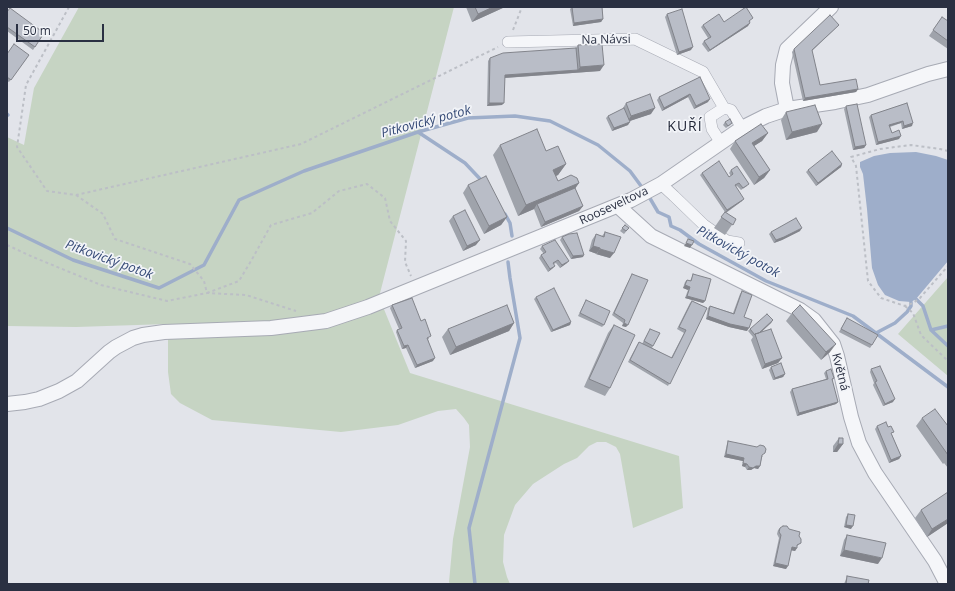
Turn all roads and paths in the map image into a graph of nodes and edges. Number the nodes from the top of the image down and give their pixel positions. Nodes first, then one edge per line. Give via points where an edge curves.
1 (69, 7) edge
2 (522, 7) edge
3 (831, 7) edge
4 (508, 42) junction
5 (948, 70) edge
6 (724, 108) junction
7 (787, 109) junction
8 (742, 128) junction
9 (721, 143) junction
10 (948, 151) edge
11 (657, 186) junction
12 (76, 195) junction
13 (618, 206) junction
14 (739, 243) dead end
15 (7, 245) edge
16 (948, 266) edge
17 (416, 288) junction
18 (207, 293) junction
19 (907, 305) junction
20 (297, 312) dead end
21 (948, 361) edge
22 (7, 404) edge
23 (947, 584) edge

1 - 12 path via 26,86 17,147 47,191
2 - 4 path
3 - 7 street via 787,49 782,83
4 - 6 street, Na Návsi via 635,39 703,72
4 - 12 path via 301,144
5 - 7 street, Rooseveltova via 928,74 868,95
6 - 8 street, Na Návsi via 731,110
6 - 9 street via 710,117 712,129
7 - 8 street, Rooseveltova
8 - 9 street, Rooseveltova
9 - 11 street, Rooseveltova
10 - 19 path via 910,145 880,149 851,157 856,166 868,281 881,298
11 - 13 street, Rooseveltova
11 - 14 street via 674,196 704,225 727,241
12 - 18 path via 103,214 115,239 190,264 204,281
13 - 17 street, Rooseveltova
13 - 23 street, Květná via 651,236 800,310 814,320 833,344 851,417 875,473 935,561
15 - 18 path via 100,285 167,301
16 - 19 path via 920,298
17 - 18 path via 405,262 406,241 390,221 385,198 367,184 339,191 312,213 271,225 239,281
17 - 22 street, Rooseveltova via 368,308 326,321 271,328 143,335 124,342 76,381 54,394
18 - 20 path via 246,295
19 - 21 path via 922,335

